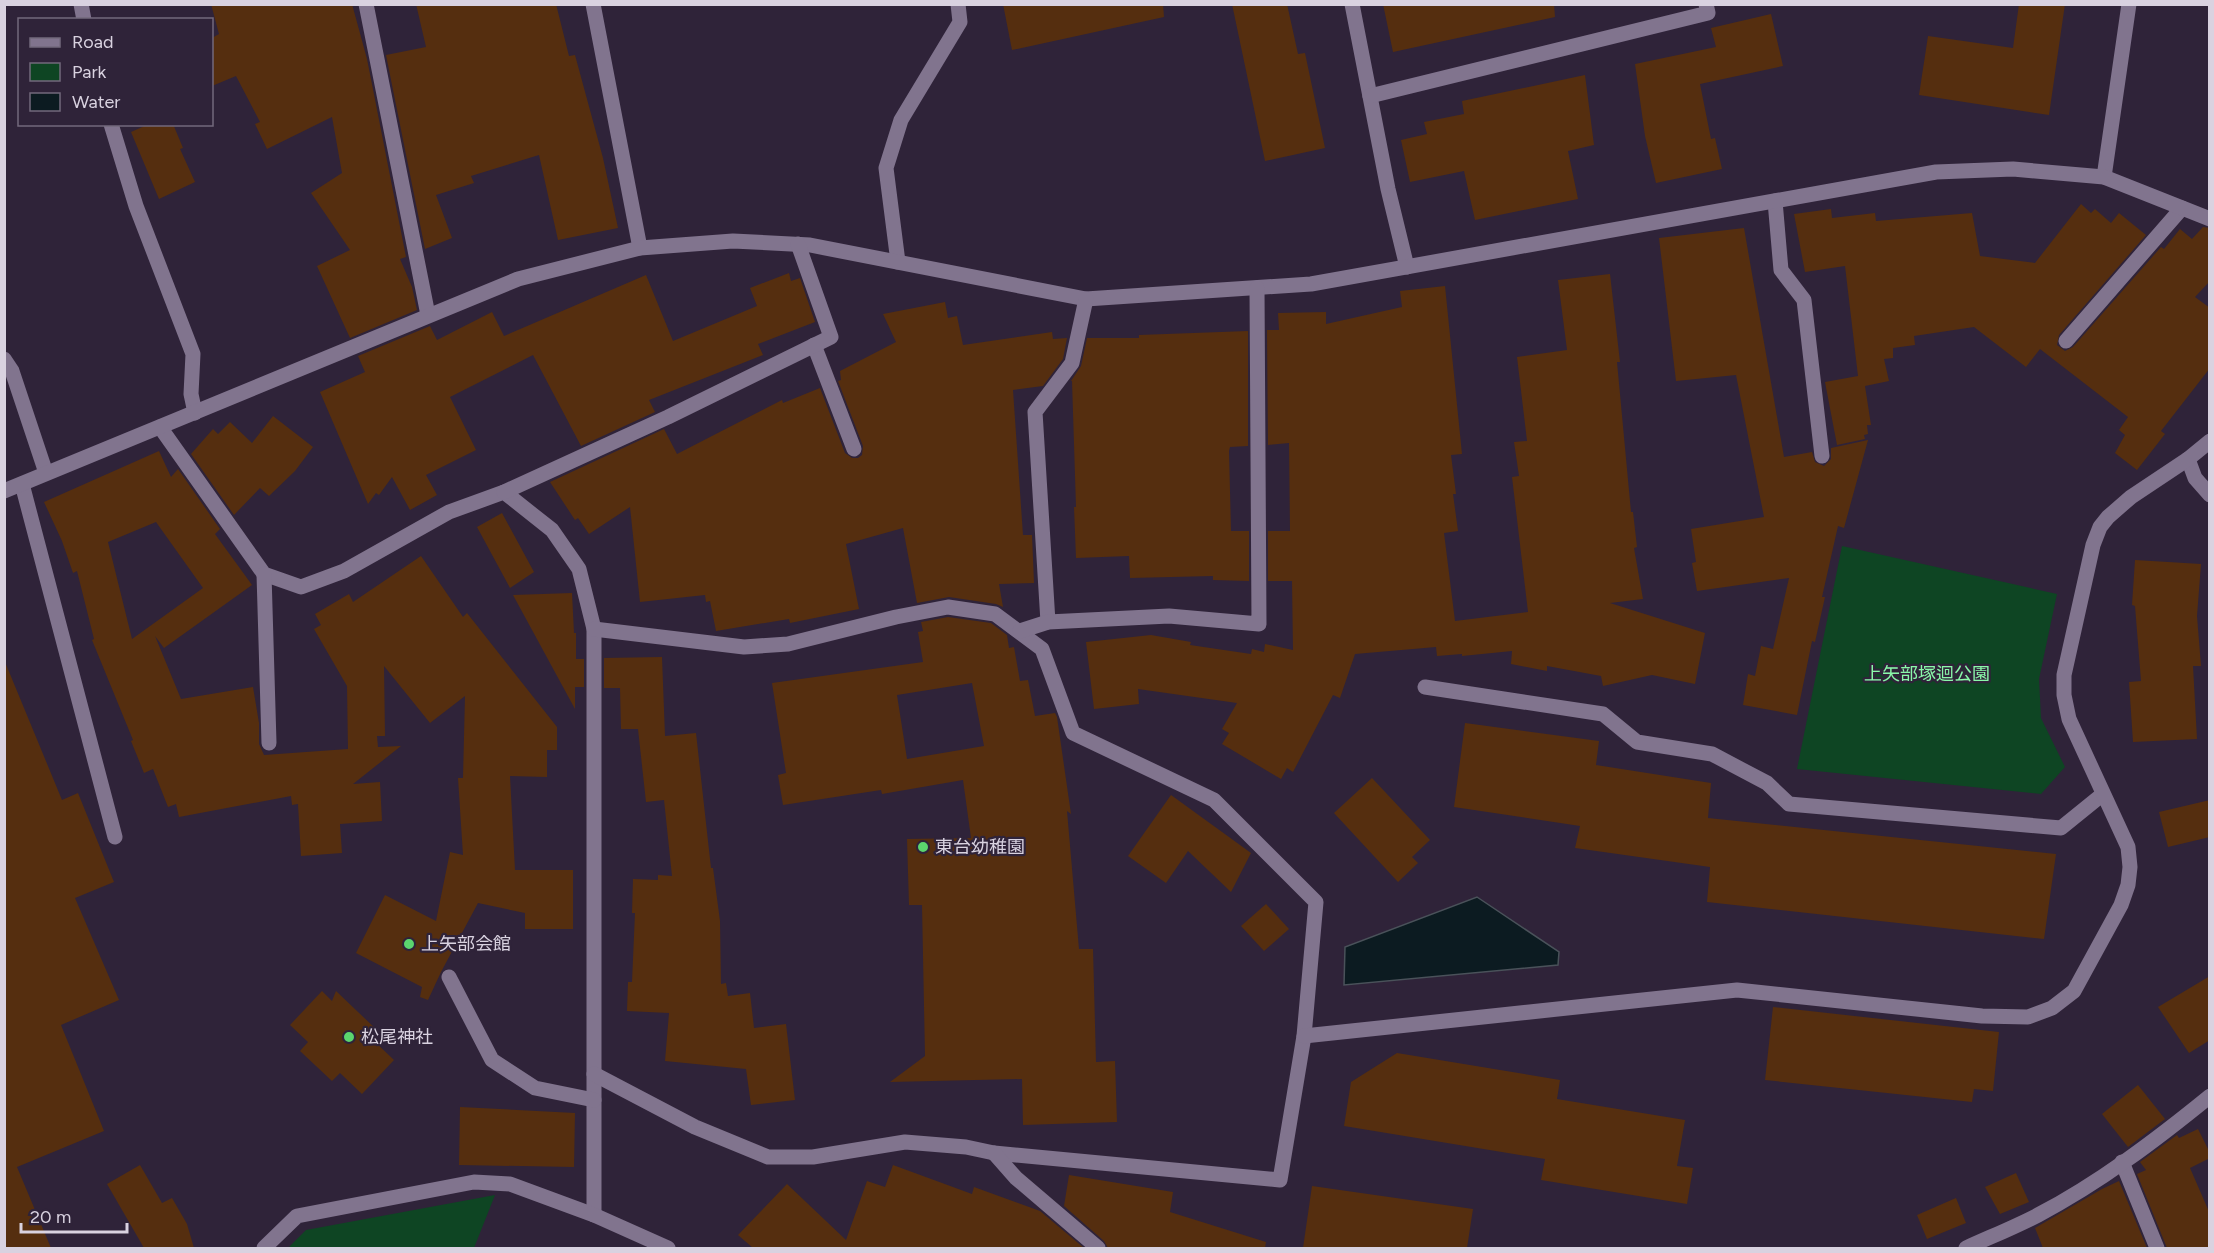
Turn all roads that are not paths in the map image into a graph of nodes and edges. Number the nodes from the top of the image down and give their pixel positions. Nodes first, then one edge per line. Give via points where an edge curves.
1 (366, 4) edge
2 (594, 4) edge
3 (958, 4) edge
4 (1352, 4) edge
5 (1706, 4) edge
6 (2129, 4) edge
7 (1370, 96) junction
8 (112, 126) edge
9 (2104, 177) junction
10 (1775, 201) junction
11 (2182, 208) junction
12 (2210, 219) edge
13 (798, 244) junction
14 (640, 249) junction
15 (898, 262) junction
16 (1407, 267) junction
17 (1257, 288) junction
18 (1086, 299) junction
19 (428, 315) junction
20 (2066, 341) dead end
21 (814, 345) junction
22 (4, 359) edge
23 (195, 413) junction
24 (160, 427) junction
25 (2210, 441) edge
26 (854, 449) dead end
27 (1822, 456) dead end
28 (2188, 459) junction
29 (46, 473) junction
30 (22, 484) junction
31 (4, 491) edge
32 (504, 492) junction
33 (2210, 495) edge
34 (264, 574) junction
35 (1048, 622) junction
36 (594, 629) junction
37 (1020, 631) junction
38 (1425, 687) dead end
39 (270, 743) dead end
40 (2103, 794) junction
41 (115, 837) dead end
42 (450, 977) dead end
43 (1304, 1036) junction
44 (594, 1074) junction
45 (2210, 1096) edge
46 (594, 1100) junction
47 (994, 1153) junction
48 (2122, 1162) junction
49 (594, 1215) junction
50 (264, 1248) edge
51 (668, 1248) edge
52 (1098, 1248) edge
53 (1966, 1248) edge
54 (2157, 1248) edge

1 - 19 street
2 - 14 street
3 - 15 street via 960,22 901,120 886,168
4 - 7 street
5 - 7 street via 1708,13
6 - 9 street
7 - 16 street
8 - 23 street via 136,206 192,354 191,394
9 - 10 street via 2013,169 1936,172
9 - 11 street
10 - 16 street
10 - 27 street via 1781,270 1804,300
11 - 12 street
11 - 20 street
13 - 14 street via 733,241
13 - 15 street
13 - 21 street via 831,337
14 - 19 street via 518,279
15 - 18 street
16 - 17 street via 1311,284
17 - 18 street
17 - 35 street via 1259,624 1169,616
18 - 35 street via 1072,363 1035,412
19 - 23 street
21 - 26 street
21 - 32 street
22 - 29 street via 12,371
23 - 24 street
24 - 29 street
24 - 34 street
25 - 28 street
28 - 33 street via 2195,478
28 - 40 street via 2108,516 2093,545 2064,675 2064,695 2069,719
29 - 30 street
30 - 31 street
30 - 41 street
32 - 34 street via 449,512 344,571 301,587
32 - 36 street via 552,530 579,569
34 - 39 street
35 - 37 street
36 - 37 street via 744,647 788,644 948,607 995,614
36 - 44 street
37 - 43 street via 1042,650 1073,733 1214,800 1316,902
38 - 40 street via 1603,714 1637,742 1712,754 1767,783 1789,804 2061,828
40 - 43 street via 2128,847 2128,885 2074,991 2052,1008 2028,1017 1982,1016 1737,990
42 - 46 street via 492,1060 535,1088
43 - 47 street via 1280,1180
44 - 46 street
44 - 47 street via 695,1127 768,1157 813,1157 905,1142
45 - 48 street
46 - 49 street
47 - 52 street via 1016,1178
48 - 53 street via 2038,1215
48 - 54 street
49 - 50 street via 510,1184 474,1182 297,1216
49 - 51 street

